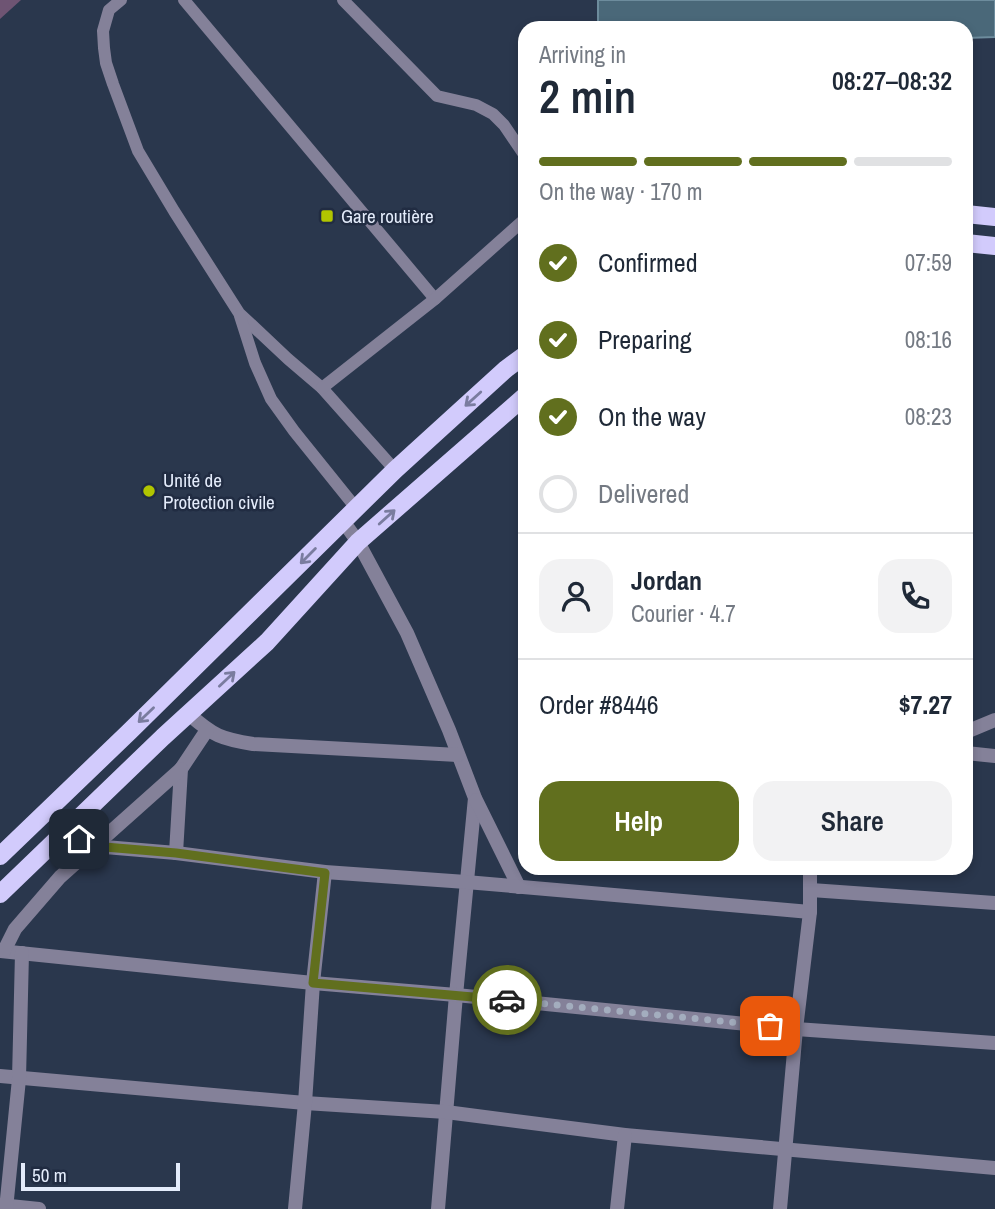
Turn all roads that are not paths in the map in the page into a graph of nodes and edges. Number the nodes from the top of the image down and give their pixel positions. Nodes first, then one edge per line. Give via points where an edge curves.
1 (121, 0) edge
2 (184, 0) edge
3 (343, 0) edge
4 (518, 146) edge
5 (973, 215) edge
6 (995, 217) edge
7 (518, 225) edge
8 (973, 244) edge
9 (995, 246) edge
10 (435, 299) junction
11 (239, 313) junction
12 (518, 360) edge
13 (322, 388) junction
14 (518, 402) edge
15 (395, 470) junction
16 (349, 515) junction
17 (358, 542) junction
18 (189, 714) junction
19 (995, 720) edge
20 (973, 729) edge
21 (206, 730) junction
22 (973, 753) edge
23 (458, 755) junction
24 (995, 756) edge
25 (181, 769) junction
26 (475, 798) junction
27 (64, 833) junction
28 (93, 846) junction
29 (176, 853) junction
30 (0, 856) edge
31 (325, 873) junction
32 (810, 875) edge
33 (467, 882) junction
34 (519, 887) junction
35 (811, 890) junction
36 (0, 894) edge
37 (995, 903) edge
38 (810, 912) junction
39 (2, 951) edge
40 (22, 953) junction
41 (313, 983) junction
42 (456, 995) junction
43 (796, 1029) junction
44 (995, 1042) edge
45 (0, 1076) edge
46 (19, 1079) junction
47 (305, 1103) junction
48 (446, 1112) junction
49 (625, 1135) junction
50 (786, 1150) junction
51 (995, 1168) edge
52 (4, 1207) edge
53 (39, 1209) edge
54 (295, 1209) edge
55 (438, 1209) edge
56 (617, 1209) edge
57 (780, 1209) edge

1 - 11 lane via 109,10 104,48 138,151
2 - 10 lane
3 - 4 lane via 437,96 493,114
5 - 6 main road
7 - 10 lane
8 - 9 main road
10 - 13 lane
11 - 13 lane
11 - 16 lane via 271,399
12 -> 15 main road
13 - 15 lane
17 -> 14 main road
15 - 16 main road
16 - 17 street
16 -> 30 main road
18 -> 17 main road via 267,642
17 - 23 street via 407,633
18 - 21 street
18 - 27 main road
19 - 20 street
21 - 23 street via 253,744
21 - 25 street
22 - 24 street
23 - 26 street
25 - 28 street
25 - 29 street
26 - 33 street
26 - 34 street
27 - 28 street
27 - 36 main road
28 - 29 street
28 - 39 street via 37,902
29 - 31 street
31 - 33 street
31 - 41 street
32 - 35 street
33 - 34 street
33 - 42 street
34 - 38 street
35 - 37 street
35 - 38 street
38 - 43 street
39 - 40 street
40 - 41 street
40 - 46 street
41 - 42 street
41 - 47 street
42 - 43 street
42 - 48 street
43 - 44 street
43 - 50 street
45 - 46 street
46 - 47 street
46 - 52 street
47 - 48 street
47 - 54 street
48 - 49 street
48 - 55 street
49 - 50 street
49 - 56 street
50 - 51 street
50 - 57 street
52 - 53 street

